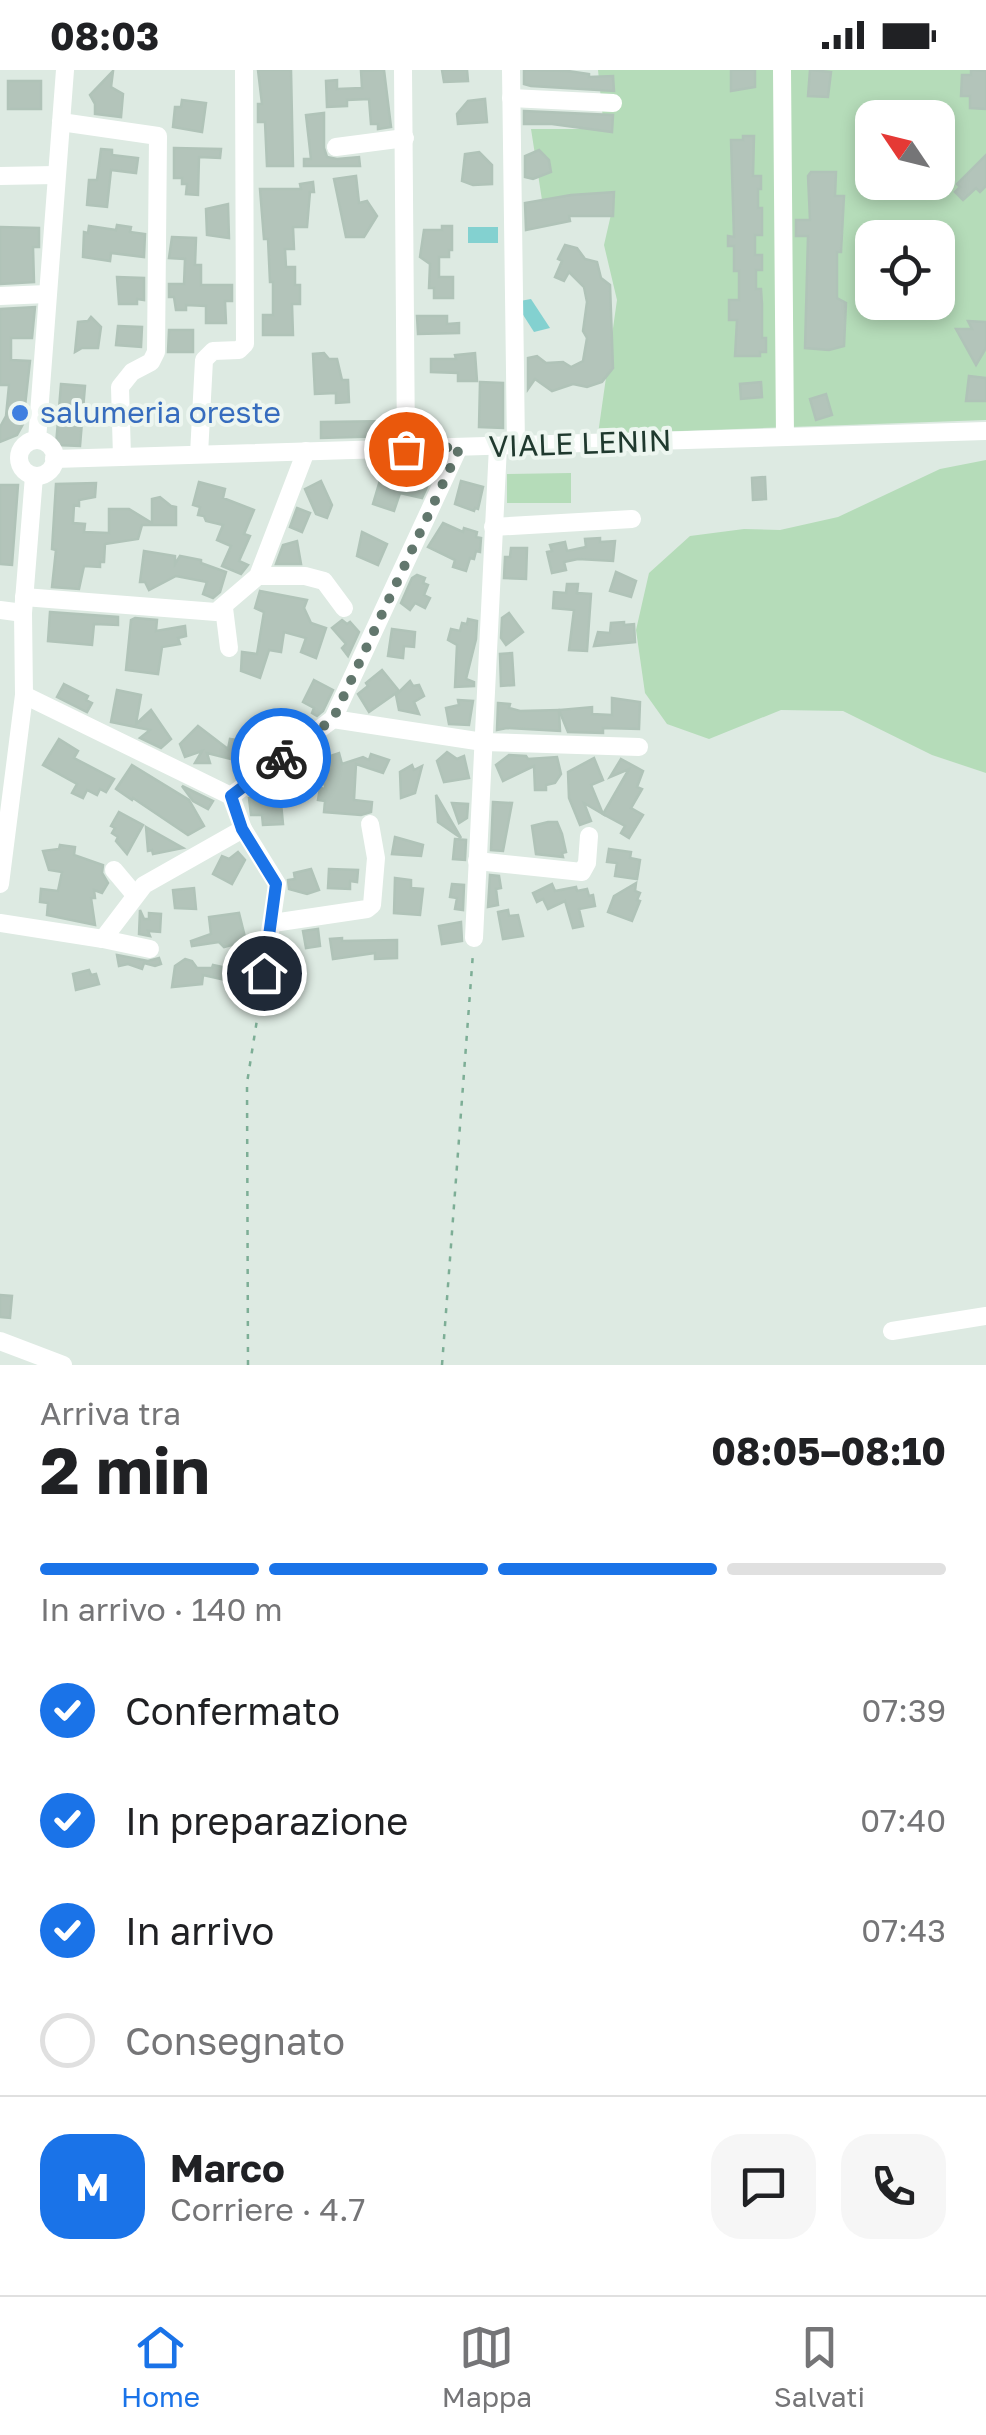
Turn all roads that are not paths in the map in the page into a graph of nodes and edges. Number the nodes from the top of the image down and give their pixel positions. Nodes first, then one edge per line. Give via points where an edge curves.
1 (65, 70) edge
2 (244, 70) edge
3 (403, 70) edge
4 (511, 70) edge
5 (782, 70) edge
6 (511, 98) junction
7 (613, 103) dead end
8 (61, 122) junction
9 (405, 138) junction
10 (336, 147) dead end
11 (56, 175) junction
12 (0, 176) edge
13 (47, 294) junction
14 (0, 296) edge
15 (986, 431) edge
16 (785, 437) junction
17 (37, 440) junction
18 (507, 446) junction
19 (460, 447) junction
20 (406, 449) junction
21 (306, 452) junction
22 (199, 454) junction
23 (122, 457) junction
24 (9, 458) edge
25 (54, 459) junction
26 (34, 476) junction
27 (632, 519) dead end
28 (493, 527) junction
29 (258, 576) junction
30 (23, 605) junction
31 (224, 608) junction
32 (344, 608) dead end
33 (0, 610) edge
34 (229, 648) dead end
35 (24, 695) junction
36 (333, 719) junction
37 (483, 742) junction
38 (639, 746) dead end
39 (231, 796) junction
40 (370, 824) dead end
41 (242, 829) junction
42 (589, 836) dead end
43 (477, 861) junction
44 (114, 870) dead end
45 (0, 884) edge
46 (135, 895) junction
47 (273, 923) junction
48 (0, 924) edge
49 (474, 938) road end
50 (103, 939) junction
51 (150, 950) dead end
52 (264, 973) road end
53 (986, 1316) edge
54 (892, 1331) dead end
55 (0, 1341) edge
56 (62, 1365) edge

1 - 8 street
2 - 22 street via 245,344 213,351 204,360
3 - 9 street
4 - 6 street
5 - 16 street
6 - 7 street
6 - 18 street
8 - 11 street
8 - 23 street via 158,136 156,352 120,387
9 - 10 street
9 - 20 street
11 - 12 street
11 - 13 street
13 - 14 street
13 - 17 street
15 - 16 street, VIALE LENIN
16 - 18 street, VIALE LENIN
17 - 24 street
17 - 25 street via 49,445
18 - 19 street, VIALE LENIN
18 - 28 street
19 - 20 street, VIALE LENIN
19 - 36 street
20 - 21 street, VIALE LENIN
21 - 22 street, VIALE LENIN
21 - 29 street
22 - 23 street, VIALE LENIN
23 - 25 street, VIALE LENIN
24 - 26 street
25 - 26 street via 48,472
26 - 30 street
27 - 28 street
28 - 37 street
29 - 31 street
29 - 32 street via 324,581
30 - 31 street
30 - 33 street
30 - 35 street
31 - 34 street
35 - 39 street
35 - 45 street
36 - 37 street
36 - 39 street
37 - 38 street
37 - 43 street
39 - 41 street
40 - 47 street via 376,858 372,905
41 - 46 street
41 - 47 street via 276,884
42 - 43 street via 582,872
43 - 49 street
44 - 46 street
46 - 50 street
47 - 52 street
48 - 50 street
50 - 51 street
53 - 54 street
55 - 56 street

